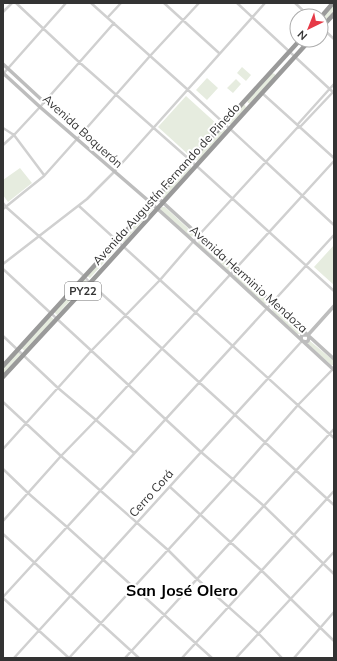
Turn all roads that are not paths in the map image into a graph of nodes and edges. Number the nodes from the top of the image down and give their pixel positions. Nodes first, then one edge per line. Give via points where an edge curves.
1 (12, 3) edge
2 (16, 3) edge
3 (66, 3) edge
4 (91, 3) edge
5 (121, 3) edge
6 (164, 3) edge
7 (199, 3) edge
8 (237, 3) edge
9 (265, 3) edge
10 (3, 12) edge
11 (108, 17) junction
12 (253, 17) junction
13 (182, 20) junction
14 (114, 23) junction
15 (44, 29) junction
16 (293, 48) edge
17 (303, 48) edge
18 (289, 52) junction
19 (219, 53) junction
20 (150, 56) junction
21 (295, 57) junction
22 (79, 62) junction
23 (3, 64) edge
24 (8, 69) junction
25 (3, 74) edge
26 (334, 84) edge
27 (187, 89) junction
28 (330, 89) junction
29 (334, 92) edge
30 (262, 93) junction
31 (116, 95) junction
32 (44, 102) junction
33 (40, 107) junction
34 (224, 124) junction
35 (299, 125) junction
36 (3, 128) edge
37 (153, 128) junction
38 (229, 129) junction
39 (14, 135) junction
40 (77, 139) junction
41 (3, 145) edge
42 (334, 158) edge
43 (190, 160) junction
44 (334, 161) edge
45 (266, 163) junction
46 (196, 166) junction
47 (114, 172) junction
48 (44, 176) junction
49 (303, 196) junction
50 (156, 197) junction
51 (232, 199) junction
52 (3, 203) edge
53 (162, 203) junction
54 (151, 204) junction
55 (79, 206) junction
56 (4, 208) edge
57 (156, 209) junction
58 (334, 225) edge
59 (269, 232) junction
60 (334, 235) edge
61 (39, 236) junction
62 (198, 236) junction
63 (117, 240) junction
64 (194, 242) junction
65 (123, 246) junction
66 (3, 264) edge
67 (306, 266) junction
68 (3, 269) edge
69 (235, 269) junction
70 (230, 274) junction
71 (84, 276) junction
72 (160, 280) junction
73 (90, 283) junction
74 (334, 291) edge
75 (272, 302) junction
76 (334, 306) edge
77 (266, 308) junction
78 (196, 312) junction
79 (51, 313) junction
80 (126, 316) junction
81 (57, 318) junction
82 (308, 335) junction
83 (3, 336) edge
84 (302, 341) junction
85 (232, 345) junction
86 (162, 349) junction
87 (17, 350) junction
88 (91, 351) junction
89 (23, 355) junction
90 (334, 359) edge
91 (3, 366) edge
92 (334, 369) edge
93 (3, 377) edge
94 (269, 378) junction
95 (200, 383) junction
96 (128, 385) junction
97 (58, 388) junction
98 (3, 402) edge
99 (298, 405) junction
100 (236, 415) junction
101 (166, 419) junction
102 (96, 420) junction
103 (26, 424) junction
104 (334, 429) edge
105 (330, 434) junction
106 (334, 438) edge
107 (265, 442) junction
108 (3, 449) edge
109 (202, 452) junction
110 (134, 453) junction
111 (61, 456) junction
112 (3, 469) edge
113 (296, 471) junction
114 (233, 479) junction
115 (170, 487) junction
116 (100, 491) junction
117 (334, 491) edge
118 (28, 493) junction
119 (327, 499) junction
120 (334, 505) edge
121 (264, 506) junction
122 (200, 515) junction
123 (3, 521) edge
124 (137, 523) junction
125 (67, 527) junction
126 (3, 534) edge
127 (294, 535) junction
128 (230, 542) junction
129 (168, 550) junction
130 (334, 552) edge
131 (103, 560) junction
132 (35, 562) junction
133 (323, 563) junction
134 (261, 570) junction
135 (334, 574) edge
136 (197, 579) junction
137 (134, 587) junction
138 (70, 595) junction
139 (3, 598) edge
140 (290, 599) junction
141 (229, 606) junction
142 (334, 612) edge
143 (164, 615) junction
144 (102, 623) junction
145 (320, 628) junction
146 (38, 630) junction
147 (259, 634) junction
148 (334, 641) edge
149 (195, 643) junction
150 (132, 651) junction
151 (14, 658) edge
152 (69, 658) edge
153 (125, 658) edge
154 (139, 658) edge
155 (182, 658) edge
156 (212, 658) edge
157 (236, 658) edge
158 (282, 658) edge
159 (294, 658) edge

1 - 10 street
2 - 15 street
3 - 15 street
4 - 11 street
5 - 11 street
6 - 13 street
7 - 13 street
8 - 12 street
9 - 12 street
11 - 14 street
12 - 18 street
12 - 19 street
13 - 19 street
13 - 20 street
14 - 20 street
14 - 22 street
15 - 22 street
15 - 24 street
16 - 18 highway, Avenida Augustín Fernando de Pinedo / PY22
17 - 21 highway, Avenida Augustín Fernando de Pinedo / PY22
18 - 21 street
18 - 34 highway, Avenida Augustín Fernando de Pinedo / PY22
19 - 27 street
20 - 27 street
20 - 31 street
21 - 28 street
21 - 30 highway, Avenida Augustín Fernando de Pinedo / PY22
22 - 31 street
22 - 32 street
23 - 24 street, Avenida Boquerón
24 - 25 street
24 - 32 street, Avenida Boquerón
25 - 33 street, Avenida Boquerón
26 - 28 street
27 - 34 street
27 - 37 street
28 - 29 street
28 - 35 street
29 - 35 street
30 - 35 street
30 - 38 highway, Avenida Augustín Fernando de Pinedo / PY22
31 - 37 street
31 - 40 street
32 - 33 street
33 - 39 street
33 - 40 street, Avenida Boquerón
34 - 38 street
34 - 43 highway, Avenida Augustín Fernando de Pinedo / PY22
35 - 42 street
35 - 45 street
36 - 39 street
37 - 43 street
37 - 47 street
38 - 45 street
38 - 46 highway, Avenida Augustín Fernando de Pinedo / PY22
39 - 41 street
39 - 48 street
40 - 47 street, Avenida Boquerón
40 - 48 street
43 - 46 street
43 - 50 highway, Avenida Augustín Fernando de Pinedo / PY22
44 - 49 street
45 - 49 street
45 - 51 street
46 - 51 street
46 - 53 highway, Avenida Augustín Fernando de Pinedo / PY22
47 - 54 street, Avenida Boquerón
47 - 55 street
48 - 56 street
49 - 58 street
49 - 59 street
50 - 53 street, Avenida Herminio Mendoza
50 - 54 highway, Avenida Augustín Fernando de Pinedo / PY22
51 - 59 street
51 - 62 street
52 - 56 street
53 - 57 highway, Avenida Augustín Fernando de Pinedo / PY22
53 - 62 street, Avenida Herminio Mendoza
54 - 57 street, Avenida Herminio Mendoza
54 - 63 highway, Avenida Augustín Fernando de Pinedo / PY22
55 - 61 street
55 - 63 street
56 - 61 street
57 - 64 street, Avenida Herminio Mendoza
57 - 65 highway, Avenida Augustín Fernando de Pinedo / PY22
59 - 67 street
59 - 69 street
60 - 67 street
61 - 66 street
61 - 71 street
62 - 64 street
62 - 69 street, Avenida Herminio Mendoza
63 - 65 street
63 - 71 highway, Avenida Augustín Fernando de Pinedo / PY22
64 - 70 street, Avenida Herminio Mendoza
64 - 72 street
65 - 72 street
65 - 73 highway, Avenida Augustín Fernando de Pinedo / PY22
67 - 74 street
67 - 75 street
68 - 79 street
69 - 70 street
69 - 75 street, Avenida Herminio Mendoza
70 - 77 street, Avenida Herminio Mendoza
70 - 78 street
71 - 73 street
71 - 79 highway, Avenida Augustín Fernando de Pinedo / PY22
72 - 78 street
72 - 80 street
73 - 80 street
73 - 81 highway, Avenida Augustín Fernando de Pinedo / PY22
75 - 77 street
75 - 82 street, Avenida Herminio Mendoza
76 - 82 street, Cerro Corá
77 - 84 street, Avenida Herminio Mendoza
77 - 85 street
78 - 85 street
78 - 86 street
79 - 81 street
79 - 87 highway, Avenida Augustín Fernando de Pinedo / PY22
80 - 86 street
80 - 88 street
81 - 88 street
81 - 89 highway, Avenida Augustín Fernando de Pinedo / PY22
82 - 84 street, Cerro Corá via 308,341
82 - 90 street, Avenida Herminio Mendoza
83 - 87 street
84 - 92 street, Avenida Herminio Mendoza
84 - 94 street, Cerro Corá
85 - 94 street
85 - 95 street
86 - 95 street
86 - 96 street
87 - 89 street
87 - 91 highway, Avenida Augustín Fernando de Pinedo / PY22
88 - 96 street
88 - 97 street
89 - 93 highway, Avenida Augustín Fernando de Pinedo / PY22
89 - 97 street
92 - 99 street
94 - 99 street
94 - 100 street, Cerro Corá
95 - 100 street
95 - 101 street
96 - 101 street
96 - 102 street
97 - 102 street
97 - 103 street
98 - 103 street
99 - 105 street
99 - 107 street
100 - 107 street
100 - 109 street, Cerro Corá
101 - 109 street
101 - 110 street
102 - 110 street
102 - 111 street
103 - 108 street
103 - 111 street
104 - 105 street
105 - 106 street
105 - 113 street
107 - 113 street
107 - 114 street
109 - 114 street
109 - 115 street, Cerro Corá
110 - 116 street
111 - 116 street
111 - 118 street
112 - 118 street
113 - 119 street
113 - 121 street
114 - 121 street
114 - 122 street
115 - 122 street
115 - 124 street, Cerro Corá
116 - 124 street
116 - 125 street
117 - 119 street
118 - 123 street
118 - 125 street
119 - 120 street
119 - 127 street
121 - 127 street
121 - 128 street
122 - 128 street
122 - 129 street
124 - 129 street
124 - 131 street, Cerro Corá
125 - 131 street
125 - 132 street
126 - 132 street
127 - 133 street
127 - 134 street
128 - 134 street
128 - 136 street
129 - 136 street
129 - 137 street
130 - 133 street
131 - 137 street
131 - 138 street, Cerro Corá
132 - 138 street
132 - 139 street
133 - 135 street
133 - 140 street
134 - 140 street
134 - 141 street
136 - 141 street
136 - 143 street
137 - 143 street
137 - 144 street
138 - 144 street
138 - 146 street, Cerro Corá
139 - 146 street
140 - 145 street
140 - 147 street
141 - 147 street
141 - 149 street
142 - 145 street
143 - 149 street
143 - 150 street
144 - 150 street
144 - 152 street
145 - 148 street
145 - 159 street
146 - 151 street, Cerro Corá
146 - 152 street
147 - 157 street
147 - 158 street
149 - 155 street
149 - 156 street
150 - 153 street
150 - 154 street

